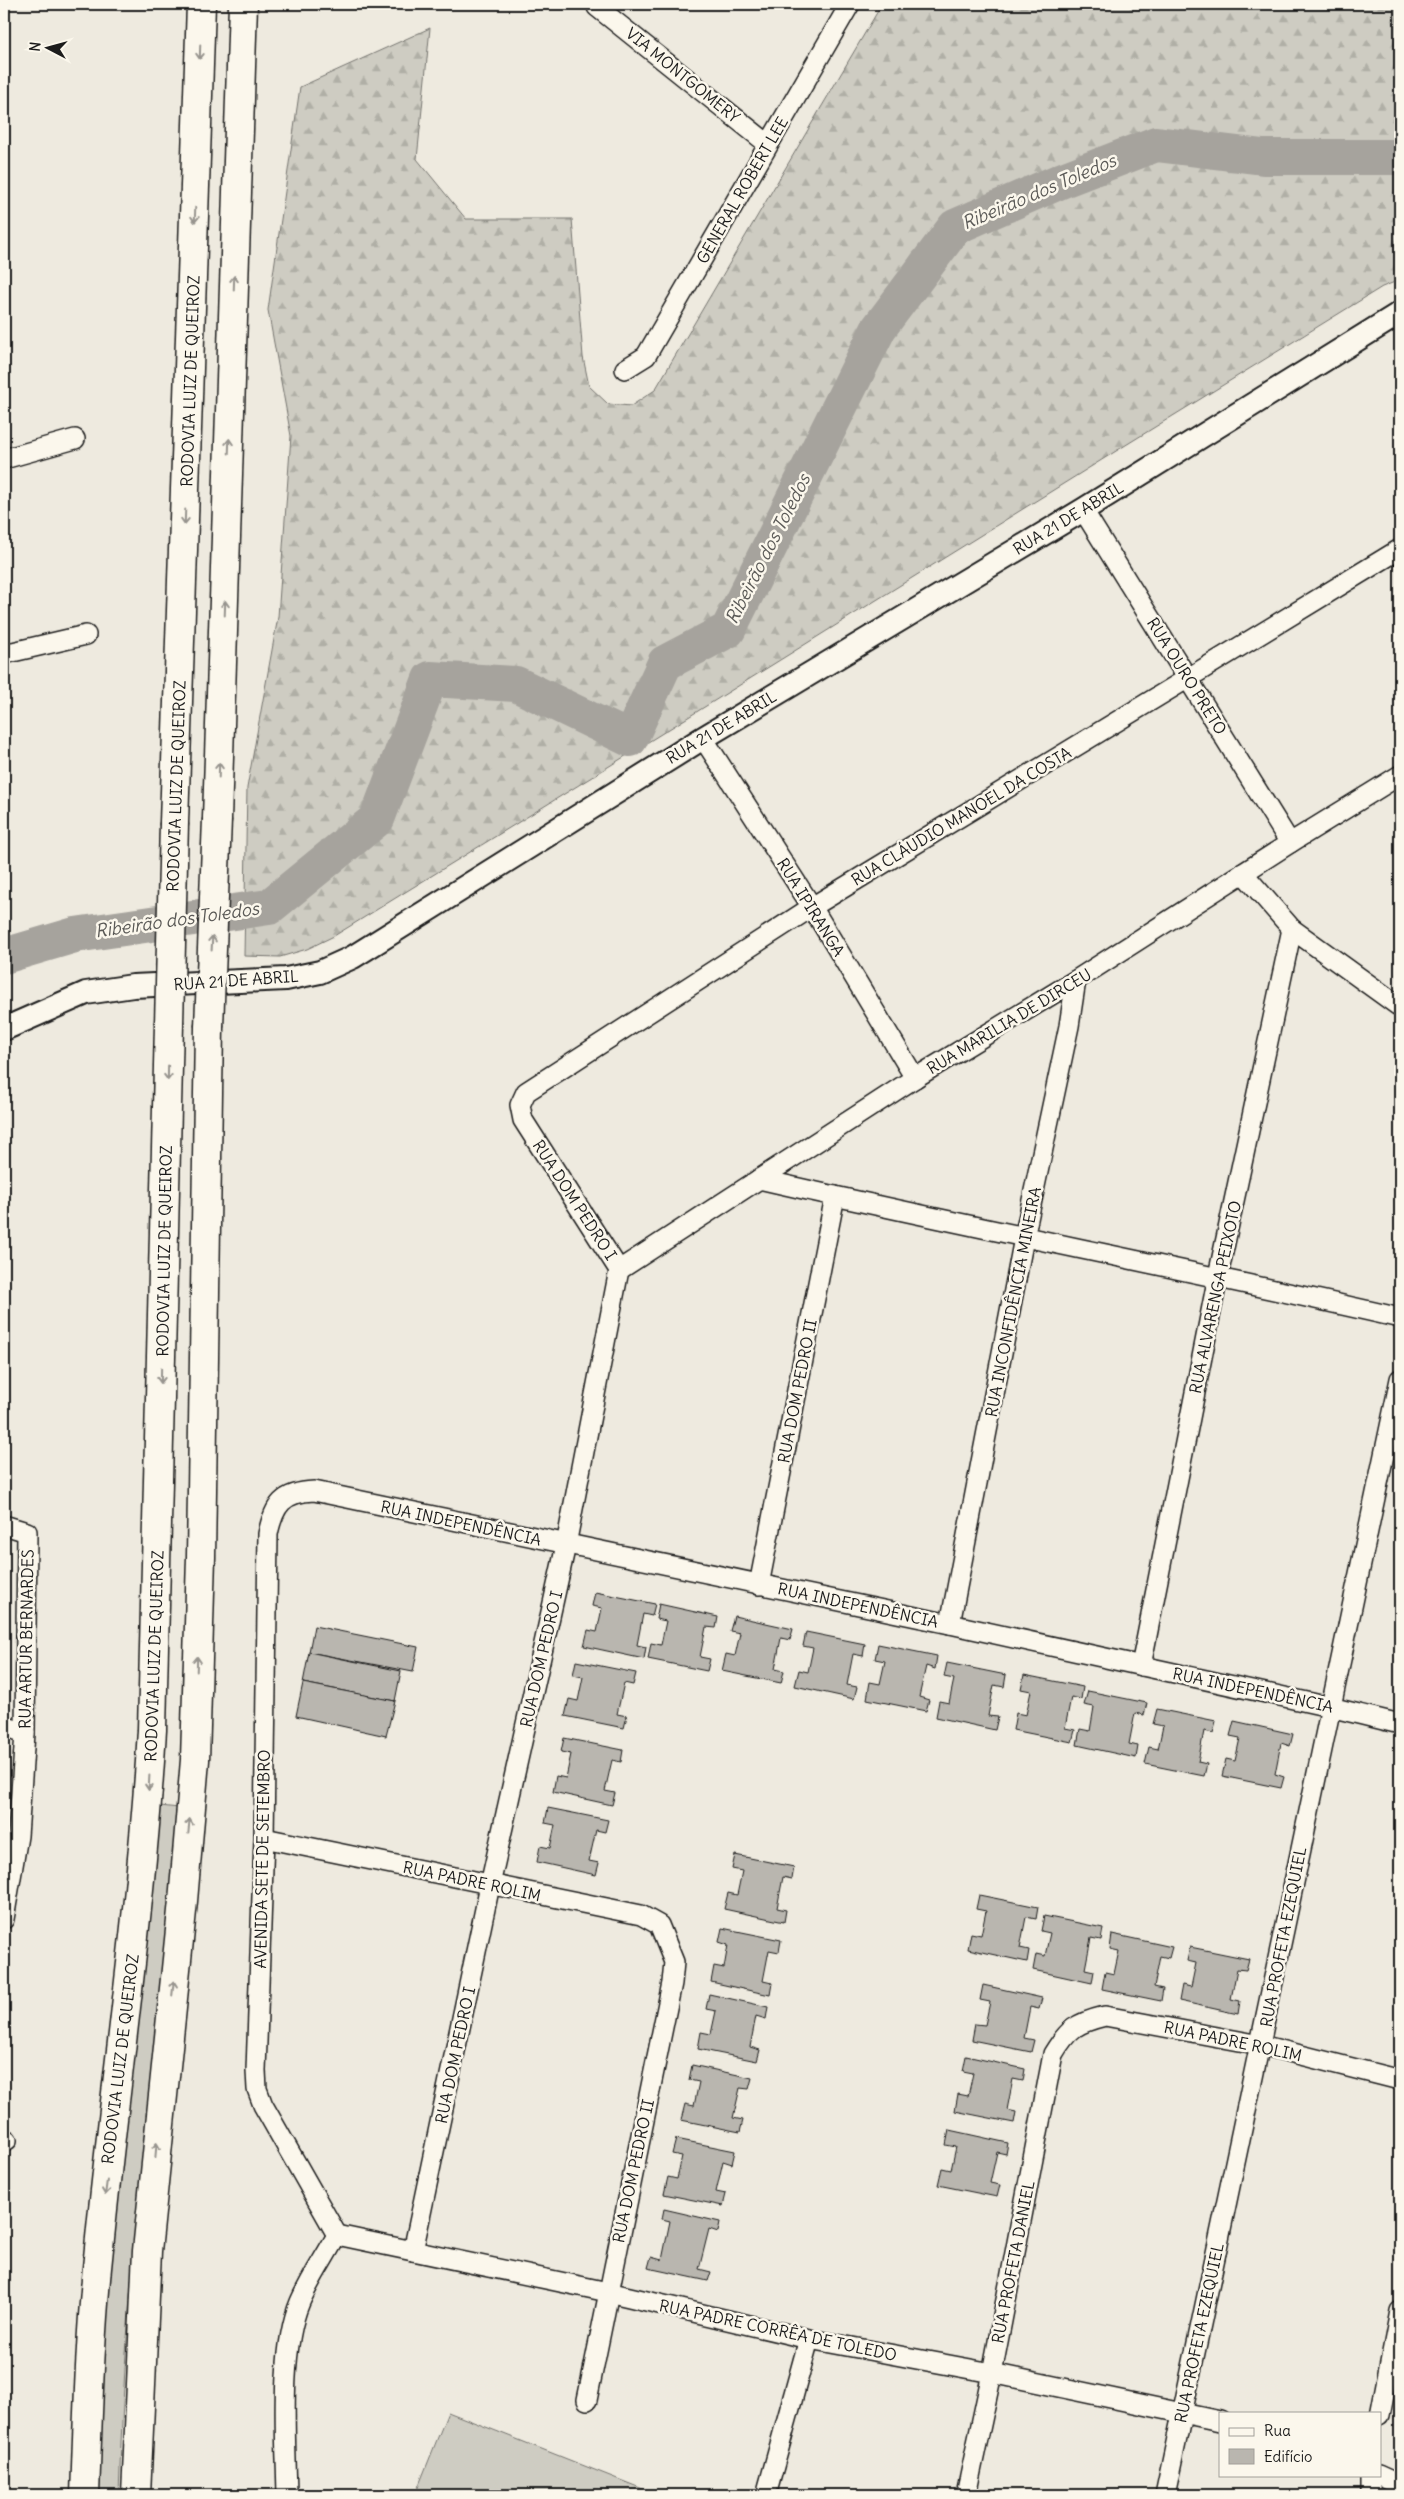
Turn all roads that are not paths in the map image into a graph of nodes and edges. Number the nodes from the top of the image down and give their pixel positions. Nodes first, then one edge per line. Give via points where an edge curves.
1 (201, 4) edge
2 (243, 4) edge
3 (850, 4) edge
4 (597, 6) dead end
5 (768, 144) junction
6 (1400, 313) edge
7 (625, 369) dead end
8 (75, 439) dead end
9 (4, 459) edge
10 (1083, 510) junction
11 (1400, 549) edge
12 (86, 635) dead end
13 (4, 654) edge
14 (1189, 678) junction
15 (703, 738) junction
16 (1400, 775) edge
17 (1290, 843) junction
18 (1243, 873) junction
19 (812, 907) junction
20 (1292, 929) junction
21 (1076, 980) junction
22 (1400, 1007) edge
23 (4, 1029) edge
24 (915, 1078) junction
25 (526, 1092) joint
26 (759, 1179) junction
27 (835, 1196) junction
28 (1024, 1238) junction
29 (620, 1270) junction
30 (1218, 1276) junction
31 (1400, 1318) edge
32 (1400, 1379) edge
33 (314, 1491) joint
34 (4, 1526) edge
35 (566, 1546) junction
36 (759, 1585) junction
37 (950, 1624) junction
38 (1141, 1666) junction
39 (1330, 1707) junction
40 (1400, 1724) edge
41 (4, 1726) edge
42 (25, 1733) junction
43 (264, 1838) junction
44 (490, 1885) junction
45 (4, 1919) edge
46 (668, 1942) joint
47 (1067, 2032) joint
48 (1261, 2045) junction
49 (1400, 2080) edge
50 (337, 2236) junction
51 (413, 2251) junction
52 (147, 2252) junction
53 (608, 2292) junction
54 (1400, 2311) edge
55 (809, 2339) junction
56 (90, 2347) junction
57 (992, 2373) junction
58 (586, 2400) dead end
59 (1182, 2412) junction
60 (1381, 2412) edge
61 (1219, 2421) edge
62 (1370, 2476) edge
63 (1380, 2476) edge
64 (1400, 2485) edge
65 (768, 2488) dead end
66 (80, 2495) edge
67 (85, 2495) edge
68 (136, 2495) edge
69 (152, 2495) edge
70 (287, 2495) edge
71 (966, 2495) edge
72 (1166, 2495) edge
73 (1370, 2495) edge

1 -> 56 highway, RODOVIA LUIZ DE QUEIROZ, bridge via 174,823 152,1739 147,1821 98,2249
52 -> 2 highway, bridge via 194,1760 201,1557 208,1027 218,819
3 - 5 street, GENERAL ROBERT LEE
4 - 5 street, VIA MONTGOMERY
5 - 7 street, GENERAL ROBERT LEE via 646,356
6 - 10 street, RUA 21 DE ABRIL
8 - 9 street
10 - 14 street, RUA OURO PRETO
10 - 15 street, RUA 21 DE ABRIL
11 - 14 street, RUA CLÁUDIO MANOEL DA COSTA
12 - 13 street
14 - 17 street, RUA OURO PRETO
14 - 19 street, RUA CLÁUDIO MANOEL DA COSTA
15 - 19 street, RUA IPIRANGA
15 - 23 street, RUA 21 DE ABRIL via 390,935 320,972 286,979 133,986 86,993
16 - 17 street, RUA MARILIA DE DIRCEU
17 - 18 street, RUA MARILIA DE DIRCEU
18 - 20 street
18 - 21 street, RUA MARILIA DE DIRCEU
19 - 24 street, RUA IPIRANGA
19 - 25 street, RUA CLÁUDIO MANOEL DA COSTA
20 - 22 street
20 - 30 street, RUA ALVARENGA PEIXOTO
21 - 24 street, RUA MARILIA DE DIRCEU
21 - 28 street, RUA INCONFIDÊNCIA MINEIRA
24 - 26 street, RUA MARILIA DE DIRCEU
25 - 29 street, RUA DOM PEDRO I via 520,1105 523,1120
26 - 27 street
26 - 29 street, RUA MARILIA DE DIRCEU
27 - 28 street
27 - 36 street, RUA DOM PEDRO II
28 - 30 street
28 - 37 street, RUA INCONFIDÊNCIA MINEIRA
29 - 35 street, RUA DOM PEDRO I
30 - 31 street
30 - 38 street, RUA ALVARENGA PEIXOTO
32 - 39 street, RUA PROFETA EZEQUIEL
33 - 35 street, RUA INDEPENDÊNCIA
33 - 43 street, AVENIDA SETE DE SETEMBRO via 297,1492 284,1498 273,1514 268,1534
34 - 42 street, RUA ARTUR BERNARDES via 27,1532
35 - 36 street, RUA INDEPENDÊNCIA
35 - 44 street, RUA DOM PEDRO I
36 - 37 street, RUA INDEPENDÊNCIA
37 - 38 street, RUA INDEPENDÊNCIA
38 - 39 street, RUA INDEPENDÊNCIA
39 - 40 street, RUA INDEPENDÊNCIA
39 - 48 street, RUA PROFETA EZEQUIEL
41 - 42 street
42 - 45 street, RUA ARTUR BERNARDES via 18,1836
43 - 44 street, RUA PADRE ROLIM
43 - 50 street, AVENIDA SETE DE SETEMBRO via 257,2089
44 - 46 street, RUA PADRE ROLIM via 640,1915 659,1925
44 - 51 street, RUA DOM PEDRO I
46 - 53 street, RUA DOM PEDRO II via 674,1962 672,1984
47 - 48 street, RUA PADRE ROLIM via 1085,2021 1105,2016
47 - 57 street, RUA PROFETA DANIEL via 1053,2054
48 - 49 street, RUA PADRE ROLIM
48 - 59 street, RUA PROFETA EZEQUIEL
50 - 51 street, RUA PADRE CORRÊA DE TOLEDO
50 - 70 street via 300,2302 290,2335
51 - 53 street, RUA PADRE CORRÊA DE TOLEDO
52 - 68 highway
52 - 69 highway
53 - 55 street, RUA PADRE CORRÊA DE TOLEDO
53 - 58 street, RUA DOM PEDRO II
54 - 60 street
55 - 57 street, RUA PADRE CORRÊA DE TOLEDO
55 - 65 street
56 - 66 highway
56 - 67 highway, RODOVIA LUIZ DE QUEIROZ
57 - 59 street, RUA PADRE CORRÊA DE TOLEDO
57 - 71 street, RUA PROFETA DANIEL
59 - 61 street, RUA PADRE CORRÊA DE TOLEDO
59 - 72 street, RUA PROFETA EZEQUIEL
62 - 73 street
63 - 64 street

